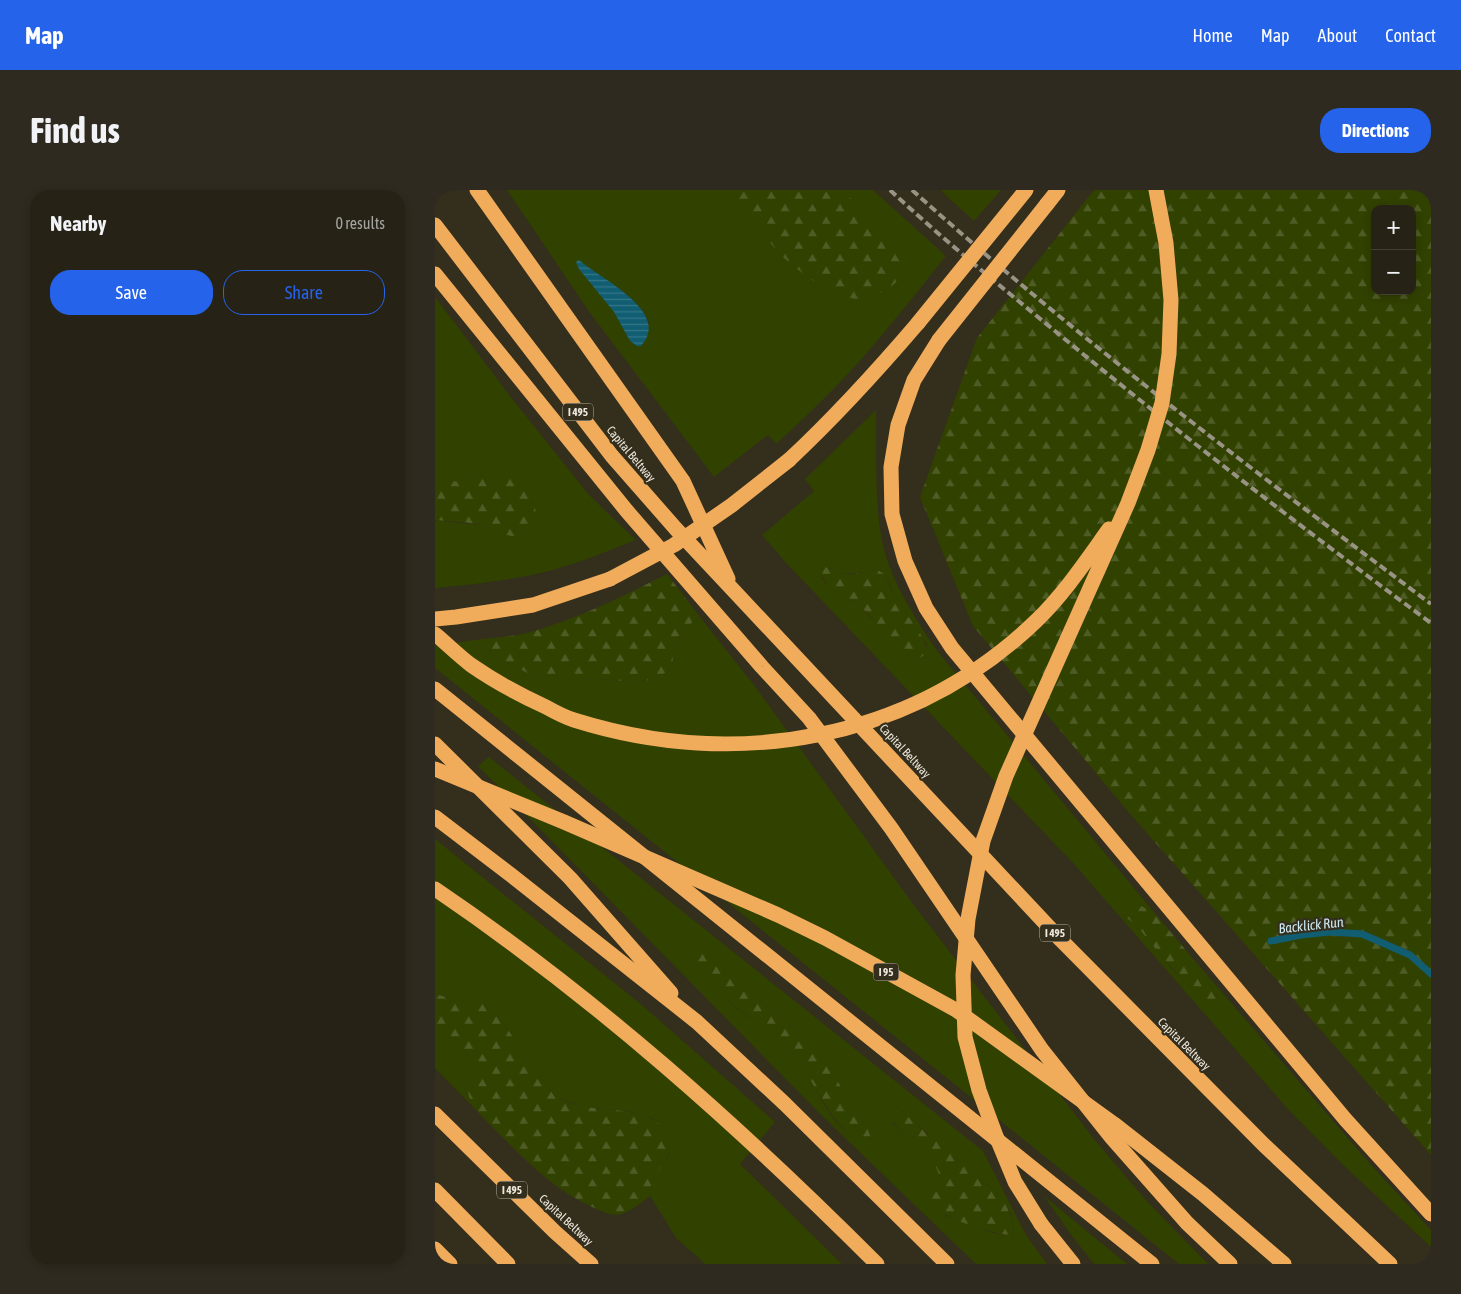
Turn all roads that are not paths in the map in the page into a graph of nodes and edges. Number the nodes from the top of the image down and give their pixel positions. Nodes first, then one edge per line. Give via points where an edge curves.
1 (477, 190) edge
2 (1026, 190) edge
3 (1058, 190) edge
4 (1155, 190) edge
5 (435, 225) edge
6 (435, 274) edge
7 (1128, 503) junction
8 (733, 589) junction
9 (435, 619) edge
10 (435, 634) edge
11 (435, 689) edge
12 (435, 744) edge
13 (435, 770) edge
14 (435, 817) edge
15 (435, 889) edge
16 (697, 1022) junction
17 (435, 1114) edge
18 (435, 1190) edge
19 (1431, 1214) edge
20 (435, 1249) edge
21 (450, 1264) edge
22 (508, 1264) edge
23 (591, 1264) edge
24 (877, 1264) edge
25 (947, 1264) edge
26 (1072, 1264) edge
27 (1152, 1264) edge
28 (1230, 1264) edge
29 (1284, 1264) edge
30 (1390, 1264) edge

1 - 8 highway via 683,481
2 - 9 highway, bridge via 864,386 789,460 732,505 674,545 610,579 533,604
3 - 19 highway, bridge via 939,340 914,380 898,425 891,467 892,514 905,561 926,608 953,648 1339,1112
4 - 7 highway, bridge via 1166,243 1171,300 1169,354 1162,403
5 - 8 highway, Capital Beltway / I 495 via 612,456
6 - 28 highway via 625,510 809,718 891,828 1042,1050 1112,1138 1187,1223
7 - 10 highway, bridge via 1071,582 1037,621 992,658 937,693 876,719 818,736 757,744 701,745 643,738 573,720 526,698 471,665
7 - 26 highway, bridge via 1006,776 983,841 968,919 963,975 965,1037 996,1136 1015,1182 1041,1224
8 - 30 highway, Capital Beltway / I 495 via 1061,940 1264,1145
11 - 27 highway
12 - 16 highway via 570,878
13 - 29 highway, I 95, bridge via 777,915 956,1010 1115,1124
14 - 16 highway
15 - 24 highway via 480,920 653,1055 758,1148
16 - 25 highway
17 - 23 highway, Capital Beltway / I 495
18 - 22 highway
20 - 21 highway

